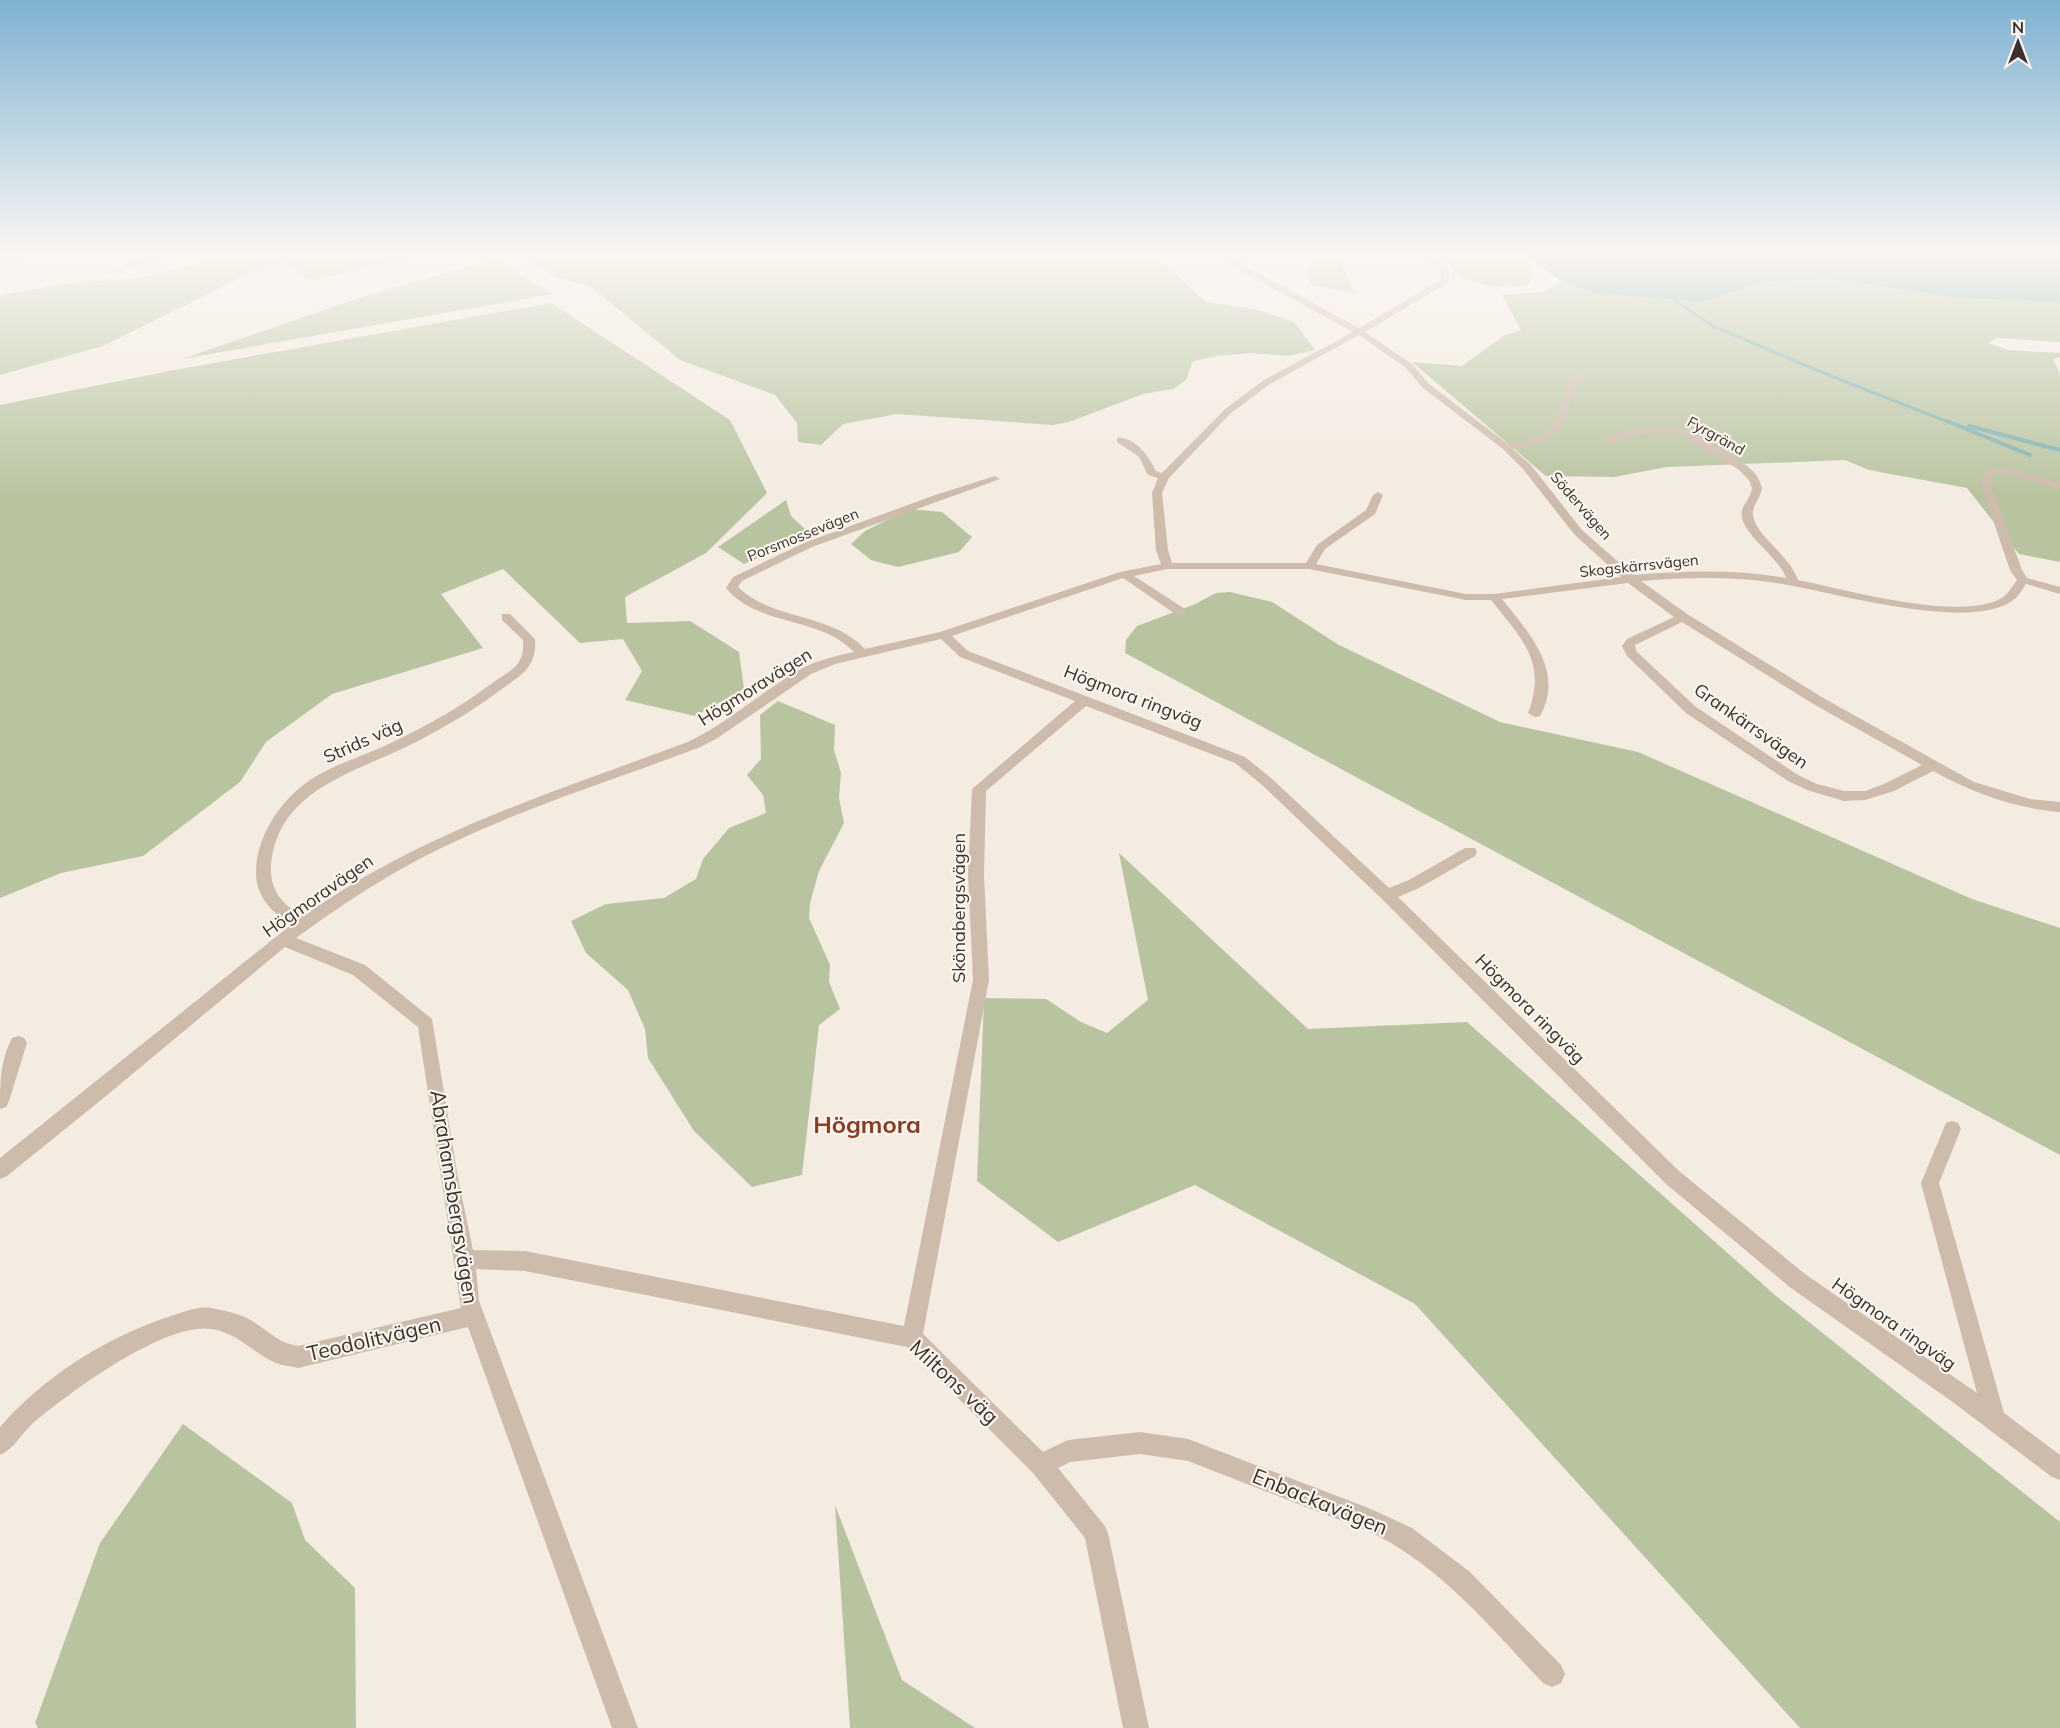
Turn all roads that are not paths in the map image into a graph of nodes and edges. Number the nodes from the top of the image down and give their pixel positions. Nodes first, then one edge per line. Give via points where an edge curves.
1 (1356, 335) edge
2 (1361, 335) edge
3 (1581, 373) dead end
4 (1120, 440) dead end
5 (1607, 441) dead end
6 (1506, 447) junction
7 (1164, 477) junction
8 (995, 479) dead end
9 (2060, 486) edge
10 (1378, 495) dead end
11 (1167, 566) junction
12 (1309, 566) junction
13 (1124, 574) junction
14 (1632, 579) junction
15 (2023, 580) junction
16 (1793, 582) junction
17 (2060, 591) edge
18 (1494, 597) junction
19 (1181, 612) dead end
20 (506, 617) dead end
21 (1683, 617) junction
22 (944, 635) junction
23 (862, 653) junction
24 (1085, 700) junction
25 (1535, 713) dead end
26 (1931, 766) junction
27 (2060, 807) edge
28 (1470, 852) dead end
29 (1387, 895) junction
30 (305, 924) junction
31 (284, 940) junction
32 (18, 1043) dead end
33 (0, 1101) edge
34 (1952, 1129) dead end
35 (2, 1165) edge
36 (465, 1260) junction
37 (474, 1315) junction
38 (912, 1338) junction
39 (1995, 1420) junction
40 (0, 1444) edge
41 (1041, 1465) junction
42 (2060, 1469) edge
43 (1552, 1674) dead end
44 (625, 1728) edge
45 (1136, 1728) edge

1 - 7 street via 1247,395
2 - 6 street, Södervägen via 1409,366 1426,386
3 - 6 street via 1572,380 1561,423 1555,430 1544,439
4 - 7 street via 1143,455 1152,473
5 - 16 street, Fyrgränd via 1669,429 1742,467 1759,487 1758,496 1747,511 1749,524 1786,562
6 - 14 street, Södervägen via 1532,473 1578,532
7 - 11 street via 1156,500
8 - 23 street, Porsmossevägen via 808,545 737,579 732,588 736,594 765,608 833,633 858,646
9 - 15 street via 1992,470 1987,479 1989,500
10 - 12 street via 1371,512 1320,548
11 - 12 street, Skogskärrsvägen
11 - 13 street, Högmoravägen
12 - 18 street, Skogskärrsvägen via 1466,597
13 - 19 street
13 - 22 street, Högmoravägen
14 - 16 street, Skogskärrsvägen via 1719,574
14 - 18 street, Skogskärrsvägen
14 - 21 street, Södervägen
15 - 16 street, Skogskärrsvägen via 2012,597 2002,603 1962,608 1911,604
15 - 17 street
18 - 25 street via 1533,650 1543,685
20 - 30 street, Strids väg via 529,639 530,656 523,666 435,728 319,780 279,823 264,852 266,889 278,909
21 - 26 street, Södervägen via 1800,691
21 - 26 street, Grankärrsvägen via 1631,642 1631,653 1691,710 1793,778 1830,794 1864,796
22 - 23 street, Högmoravägen
22 - 24 street, Högmora ringväg via 963,654
23 - 30 street, Högmoravägen via 807,671 693,745 549,796 399,862
24 - 29 street, Högmora ringväg via 1240,759
24 - 38 street, Skönabergsvägen via 979,789 976,875 981,980
26 - 27 street, Södervägen via 1969,785 2029,804
28 - 29 street
29 - 39 street, Högmora ringväg via 1672,1177 1798,1281
30 - 31 street, Högmoravägen
31 - 35 street, Högmoravägen
31 - 36 street, Abrahamsbergsvägen via 359,970 426,1024
32 - 33 street
34 - 39 street via 1930,1183
36 - 37 street, Abrahamsbergsvägen
36 - 38 street, Miltons väg via 525,1261
37 - 40 street, Teodolitvägen via 298,1357 280,1354 240,1326 209,1318 187,1321 150,1333 63,1384 22,1418
37 - 44 street, Abrahamsbergsvägen
38 - 41 street, Miltons väg
39 - 42 street, Högmora ringväg
41 - 43 street, Enbackavägen via 1068,1451 1140,1443 1188,1450 1283,1485 1404,1536 1432,1555 1462,1580
41 - 45 street, Miltons väg via 1096,1533

